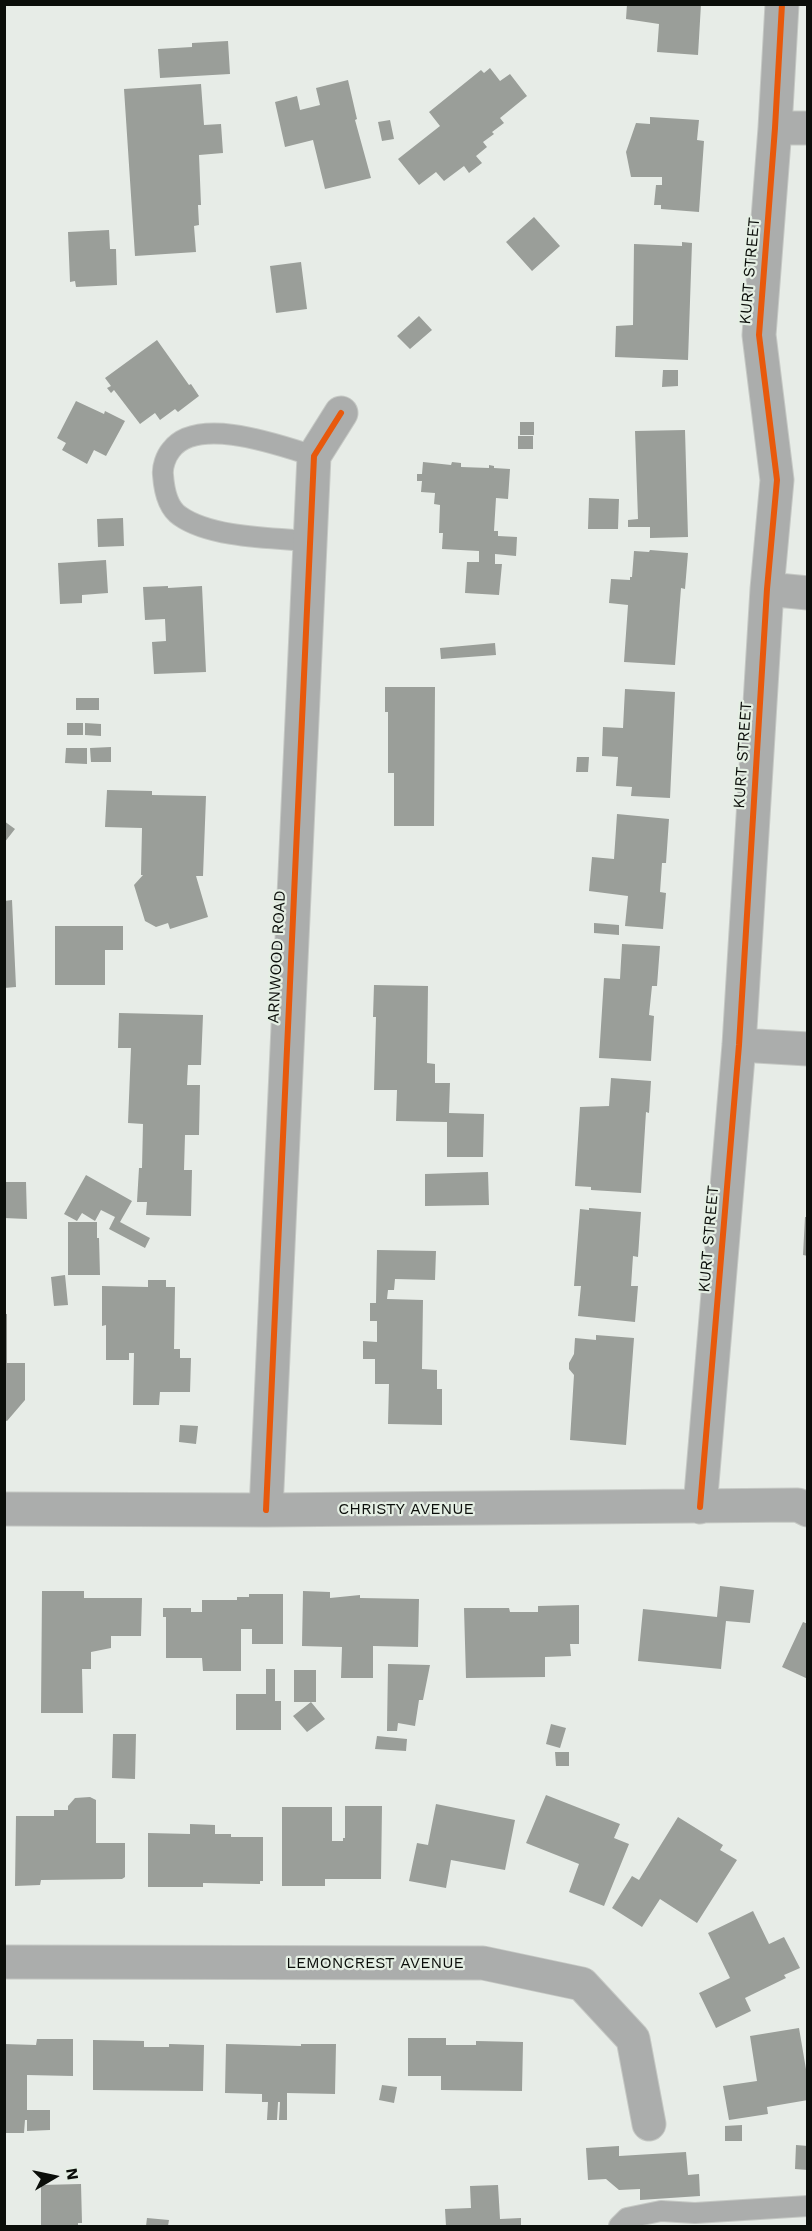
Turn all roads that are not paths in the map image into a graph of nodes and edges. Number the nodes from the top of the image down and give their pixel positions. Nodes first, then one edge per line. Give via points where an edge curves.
1 (782, 4) edge
2 (775, 128) junction
3 (807, 128) edge
4 (341, 413) dead end
5 (314, 456) junction
6 (310, 541) junction
7 (767, 589) junction
8 (807, 593) edge
9 (739, 1045) junction
10 (807, 1049) edge
11 (700, 1507) junction
12 (4, 1509) edge
13 (266, 1510) junction
14 (807, 1510) edge
15 (4, 1962) edge
16 (649, 2124) dead end
17 (807, 2206) edge
18 (619, 2226) edge

1 - 2 street, KURT STREET
2 - 3 street
2 - 7 street, KURT STREET via 759,335 777,480
4 - 5 street, ARNWOOD ROAD
5 - 6 street, ARNWOOD ROAD
5 - 6 lane via 271,442 202,433 177,442 167,454 163,472 166,497 178,515 196,525 237,534
6 - 13 street, ARNWOOD ROAD
7 - 8 street
7 - 9 street, KURT STREET
9 - 10 street
9 - 11 street, KURT STREET
11 - 13 street, CHRISTY AVENUE
11 - 14 street, CHRISTY AVENUE via 798,1505
12 - 13 street, CHRISTY AVENUE
15 - 16 street, LEMONCREST AVENUE via 483,1963 582,1984 633,2039
17 - 18 lane via 695,2213 661,2211 627,2218

